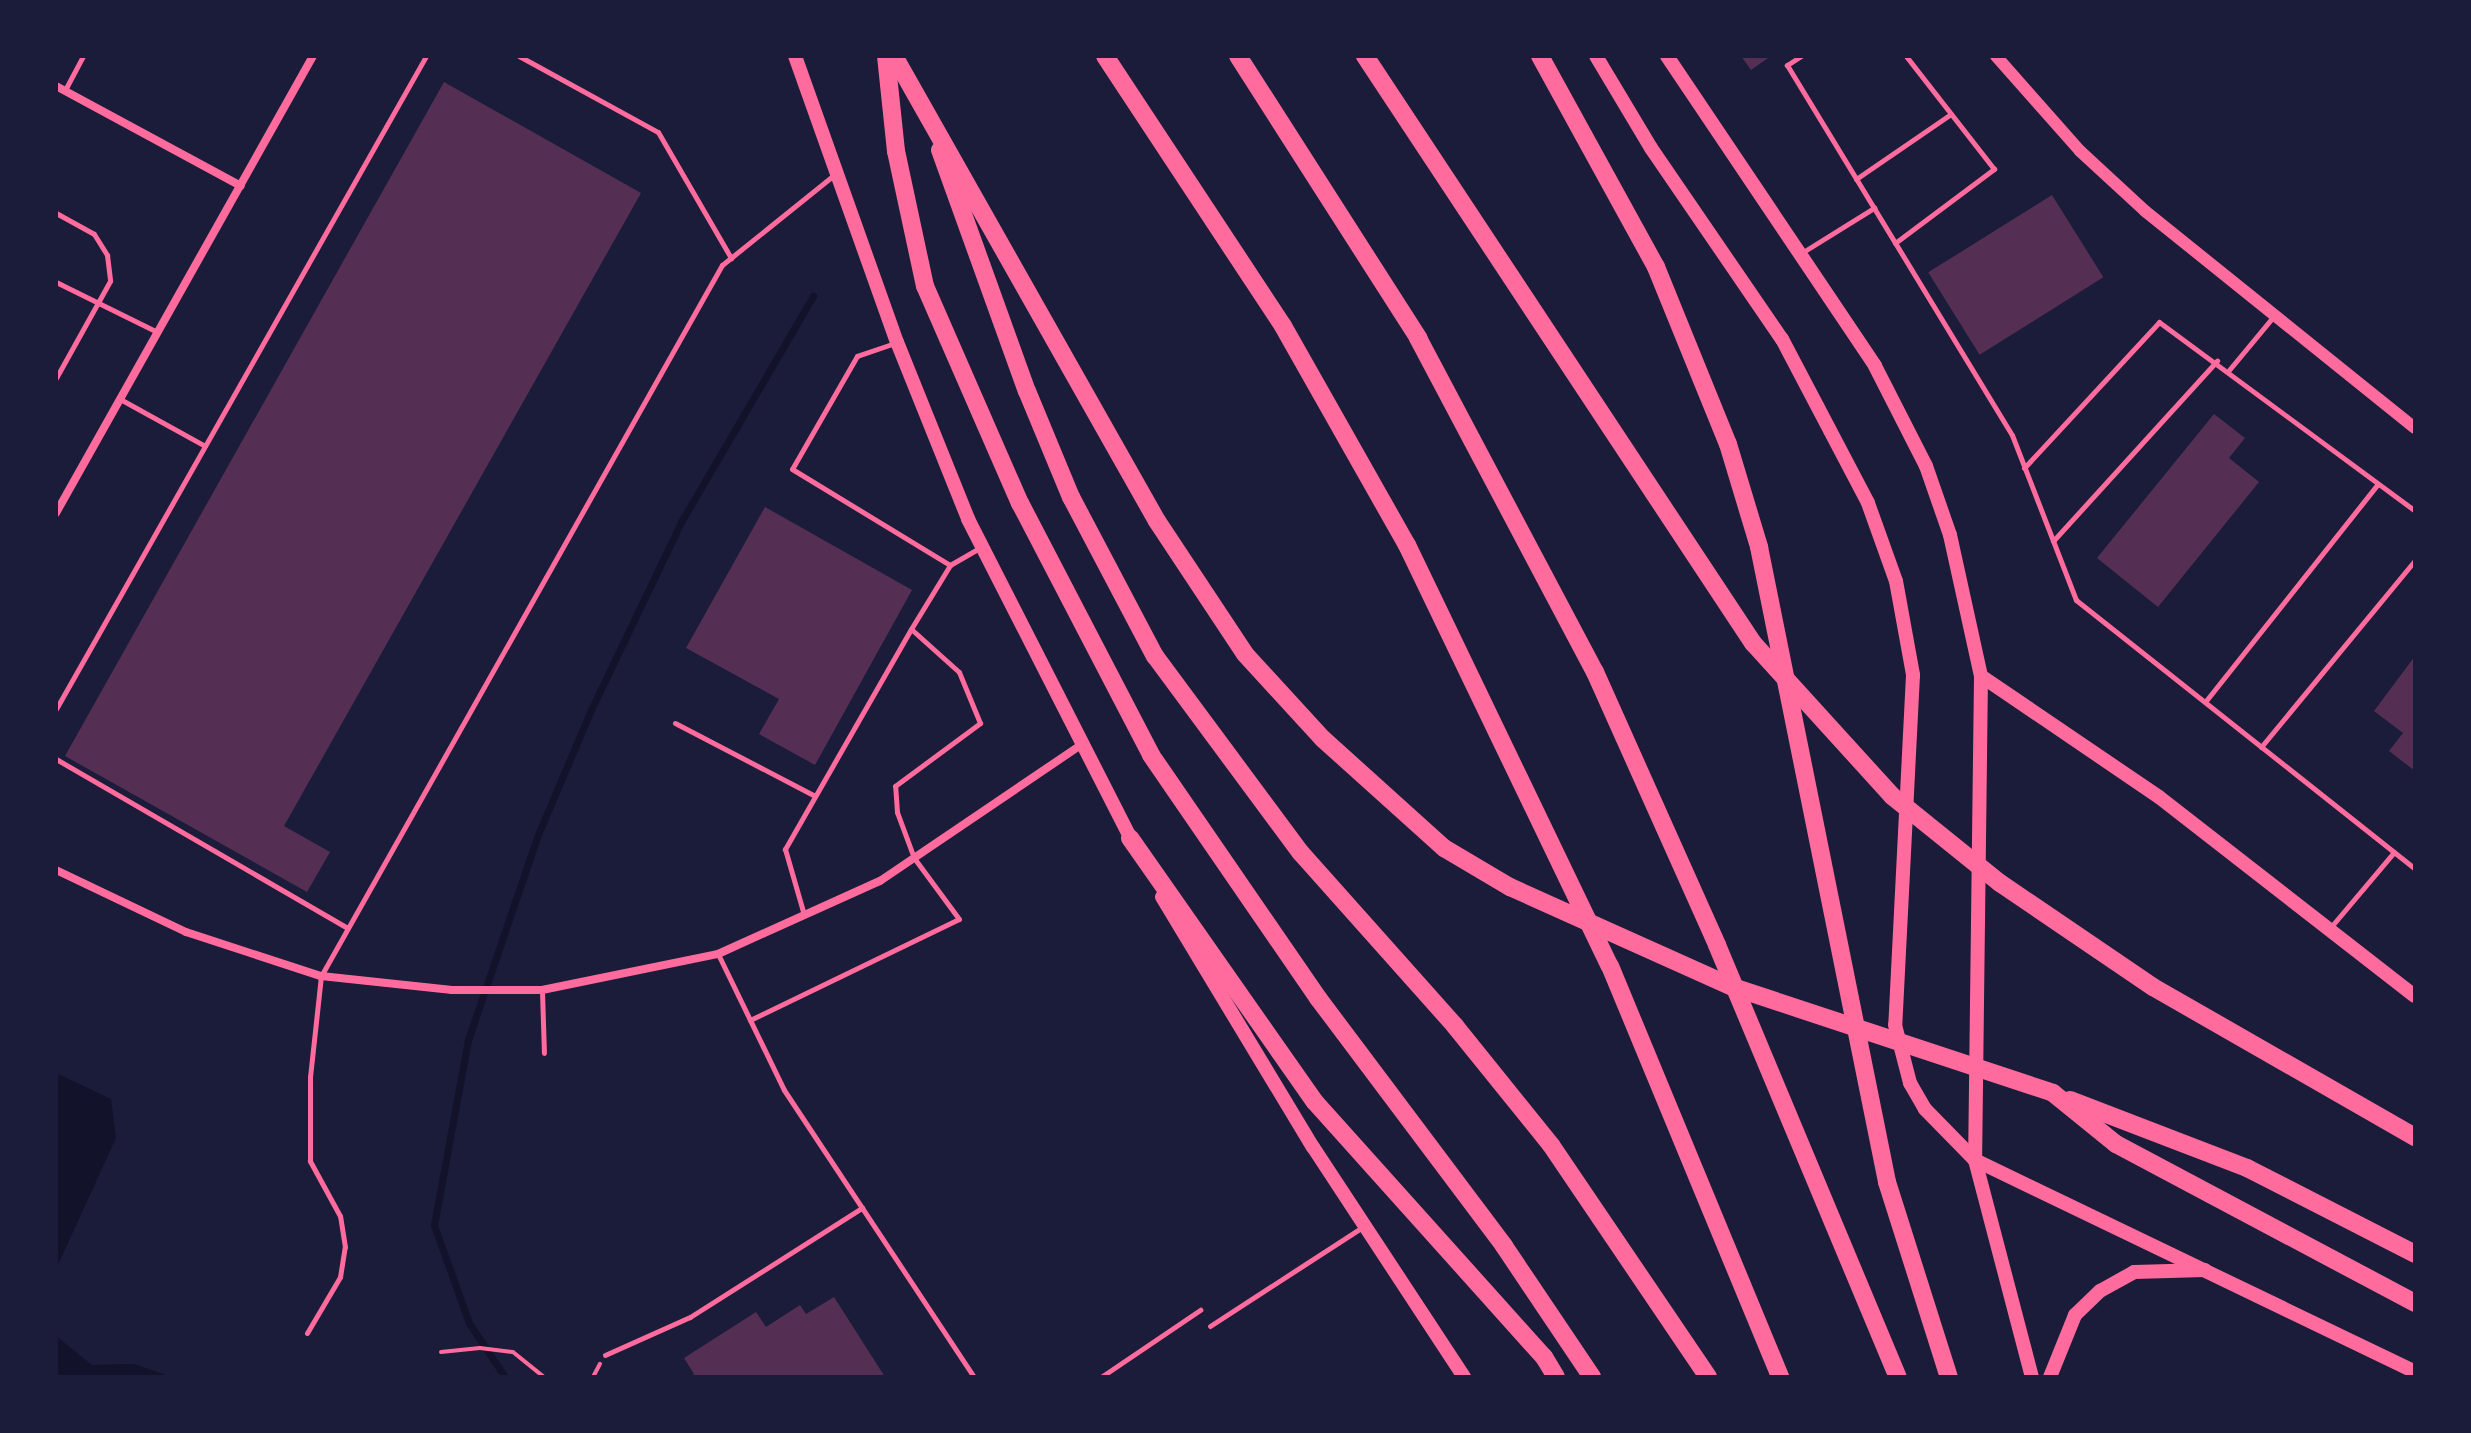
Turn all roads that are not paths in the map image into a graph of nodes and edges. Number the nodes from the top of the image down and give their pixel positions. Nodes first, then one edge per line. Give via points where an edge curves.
1 (83, 56) edge
2 (313, 56) edge
3 (426, 56) edge
4 (519, 56) edge
5 (795, 56) edge
6 (886, 56) edge
7 (894, 56) edge
8 (1105, 56) edge
9 (1238, 56) edge
10 (1365, 56) edge
11 (1540, 56) edge
12 (1596, 56) edge
13 (1667, 56) edge
14 (1801, 56) edge
15 (1906, 56) edge
16 (1996, 56) edge
17 (60, 88) edge
18 (924, 106) junction
19 (1951, 114) junction
20 (837, 173) junction
21 (1856, 179) junction
22 (241, 186) junction
23 (1874, 208) junction
24 (56, 213) edge
25 (1895, 243) junction
26 (1797, 255) junction
27 (731, 258) junction
28 (56, 282) edge
29 (97, 305) junction
30 (2273, 317) junction
31 (158, 332) junction
32 (897, 342) junction
33 (2217, 361) junction
34 (2229, 370) junction
35 (56, 378) edge
36 (120, 399) junction
37 (2415, 428) edge
38 (205, 446) junction
39 (2024, 468) junction
40 (2378, 484) junction
41 (2415, 501) edge
42 (2412, 510) edge
43 (56, 513) edge
44 (2053, 541) junction
45 (981, 547) junction
46 (2415, 560) edge
47 (950, 565) junction
48 (911, 629) junction
49 (1981, 676) junction
50 (2205, 702) junction
51 (56, 709) edge
52 (675, 723) dead end
53 (1081, 745) junction
54 (2261, 747) junction
55 (56, 759) edge
56 (815, 796) junction
57 (1130, 838) junction
58 (2394, 852) junction
59 (914, 858) junction
60 (2415, 869) edge
61 (56, 870) edge
62 (804, 915) junction
63 (348, 928) junction
64 (2330, 929) junction
65 (718, 954) junction
66 (321, 976) junction
67 (542, 990) junction
68 (2415, 996) edge
69 (750, 1020) junction
70 (544, 1053) dead end
71 (2053, 1093) junction
72 (2415, 1137) edge
73 (1975, 1160) junction
74 (862, 1208) junction
75 (1365, 1225) junction
76 (2415, 1254) edge
77 (2211, 1270) junction
78 (2415, 1303) edge
79 (1200, 1310) dead end
80 (1210, 1326) dead end
81 (307, 1333) dead end
82 (605, 1355) dead end
83 (2415, 1372) edge
84 (974, 1377) edge
85 (1101, 1377) edge
86 (1464, 1377) edge
87 (1556, 1377) edge
88 (1592, 1377) edge
89 (1708, 1377) edge
90 (1780, 1377) edge
91 (1898, 1377) edge
92 (1949, 1377) edge
93 (2032, 1377) edge
94 (2050, 1377) edge

1 - 17 lane
2 - 22 street
3 - 38 lane
4 - 27 lane via 658,132
5 - 20 main road
6 - 88 highway via 896,151 925,286 1020,503 1151,755 1318,998 1504,1246
7 - 18 highway
8 - 90 highway via 1283,326 1407,545 1610,966
9 - 91 highway via 1418,338 1595,672 1711,931
10 - 72 highway via 1753,643 1892,796 2000,883 2213,1024
11 - 92 highway via 1656,267 1728,444 1759,547 1887,1182
12 - 73 main road via 1651,148 1782,339 1862,490 1896,581 1913,675 1895,1025 1910,1083 1925,1109
13 - 26 main road
14 - 21 lane via 1787,65
15 - 19 lane
16 - 30 street via 2080,151
17 - 22 street
18 - 71 highway via 1157,521 1245,654 1323,739 1444,848 1510,887 1733,987
18 - 89 highway via 1032,405 1071,497 1155,656 1301,853 1455,1026 1551,1145
19 - 21 lane
19 - 25 lane via 1994,169
20 - 27 lane
20 - 32 main road
21 - 23 lane
22 - 31 street
23 - 25 lane
23 - 26 lane
24 - 29 lane via 94,234 107,255 110,281
25 - 39 lane via 2012,435
26 - 49 main road via 1875,366 1926,466 1950,535
27 - 63 lane via 722,265
28 - 29 lane
29 - 31 lane
29 - 35 lane
30 - 34 lane
30 - 37 street
31 - 36 street
32 - 45 main road
32 - 47 lane via 857,356 792,469
33 - 34 lane
33 - 39 lane via 2159,322
33 - 44 lane
34 - 40 lane
36 - 38 lane
36 - 43 street
38 - 51 lane
39 - 44 lane
40 - 42 lane
40 - 50 lane
41 - 42 lane
44 - 50 lane via 2076,600
45 - 47 lane
45 - 53 main road
46 - 54 lane
47 - 48 lane
48 - 56 lane
48 - 59 lane via 959,672 980,723 895,786 897,812
49 - 64 main road via 2109,760
49 - 73 main road
50 - 54 lane
52 - 56 lane
53 - 57 main road
53 - 59 street
54 - 58 lane
55 - 63 lane
56 - 62 lane via 785,849
57 - 75 main road via 1198,961
57 - 87 highway via 1315,1102 1544,1357
58 - 60 lane
58 - 64 lane
59 - 62 street via 880,881
59 - 69 lane via 959,919
61 - 66 street via 186,932
62 - 65 street
63 - 66 lane
64 - 68 main road
65 - 67 street
65 - 69 lane
66 - 67 street via 452,990
66 - 81 lane via 310,1077 310,1161 340,1216 345,1247 340,1277
67 - 70 lane
69 - 74 lane via 784,1090
71 - 76 highway via 2247,1168 2332,1207
71 - 78 highway via 2116,1144
73 - 77 main road
73 - 93 main road
74 - 82 lane via 690,1317
74 - 84 lane
75 - 80 lane
75 - 86 main road
77 - 83 main road
77 - 94 main road via 2134,1272 2100,1291 2075,1315
79 - 85 lane

